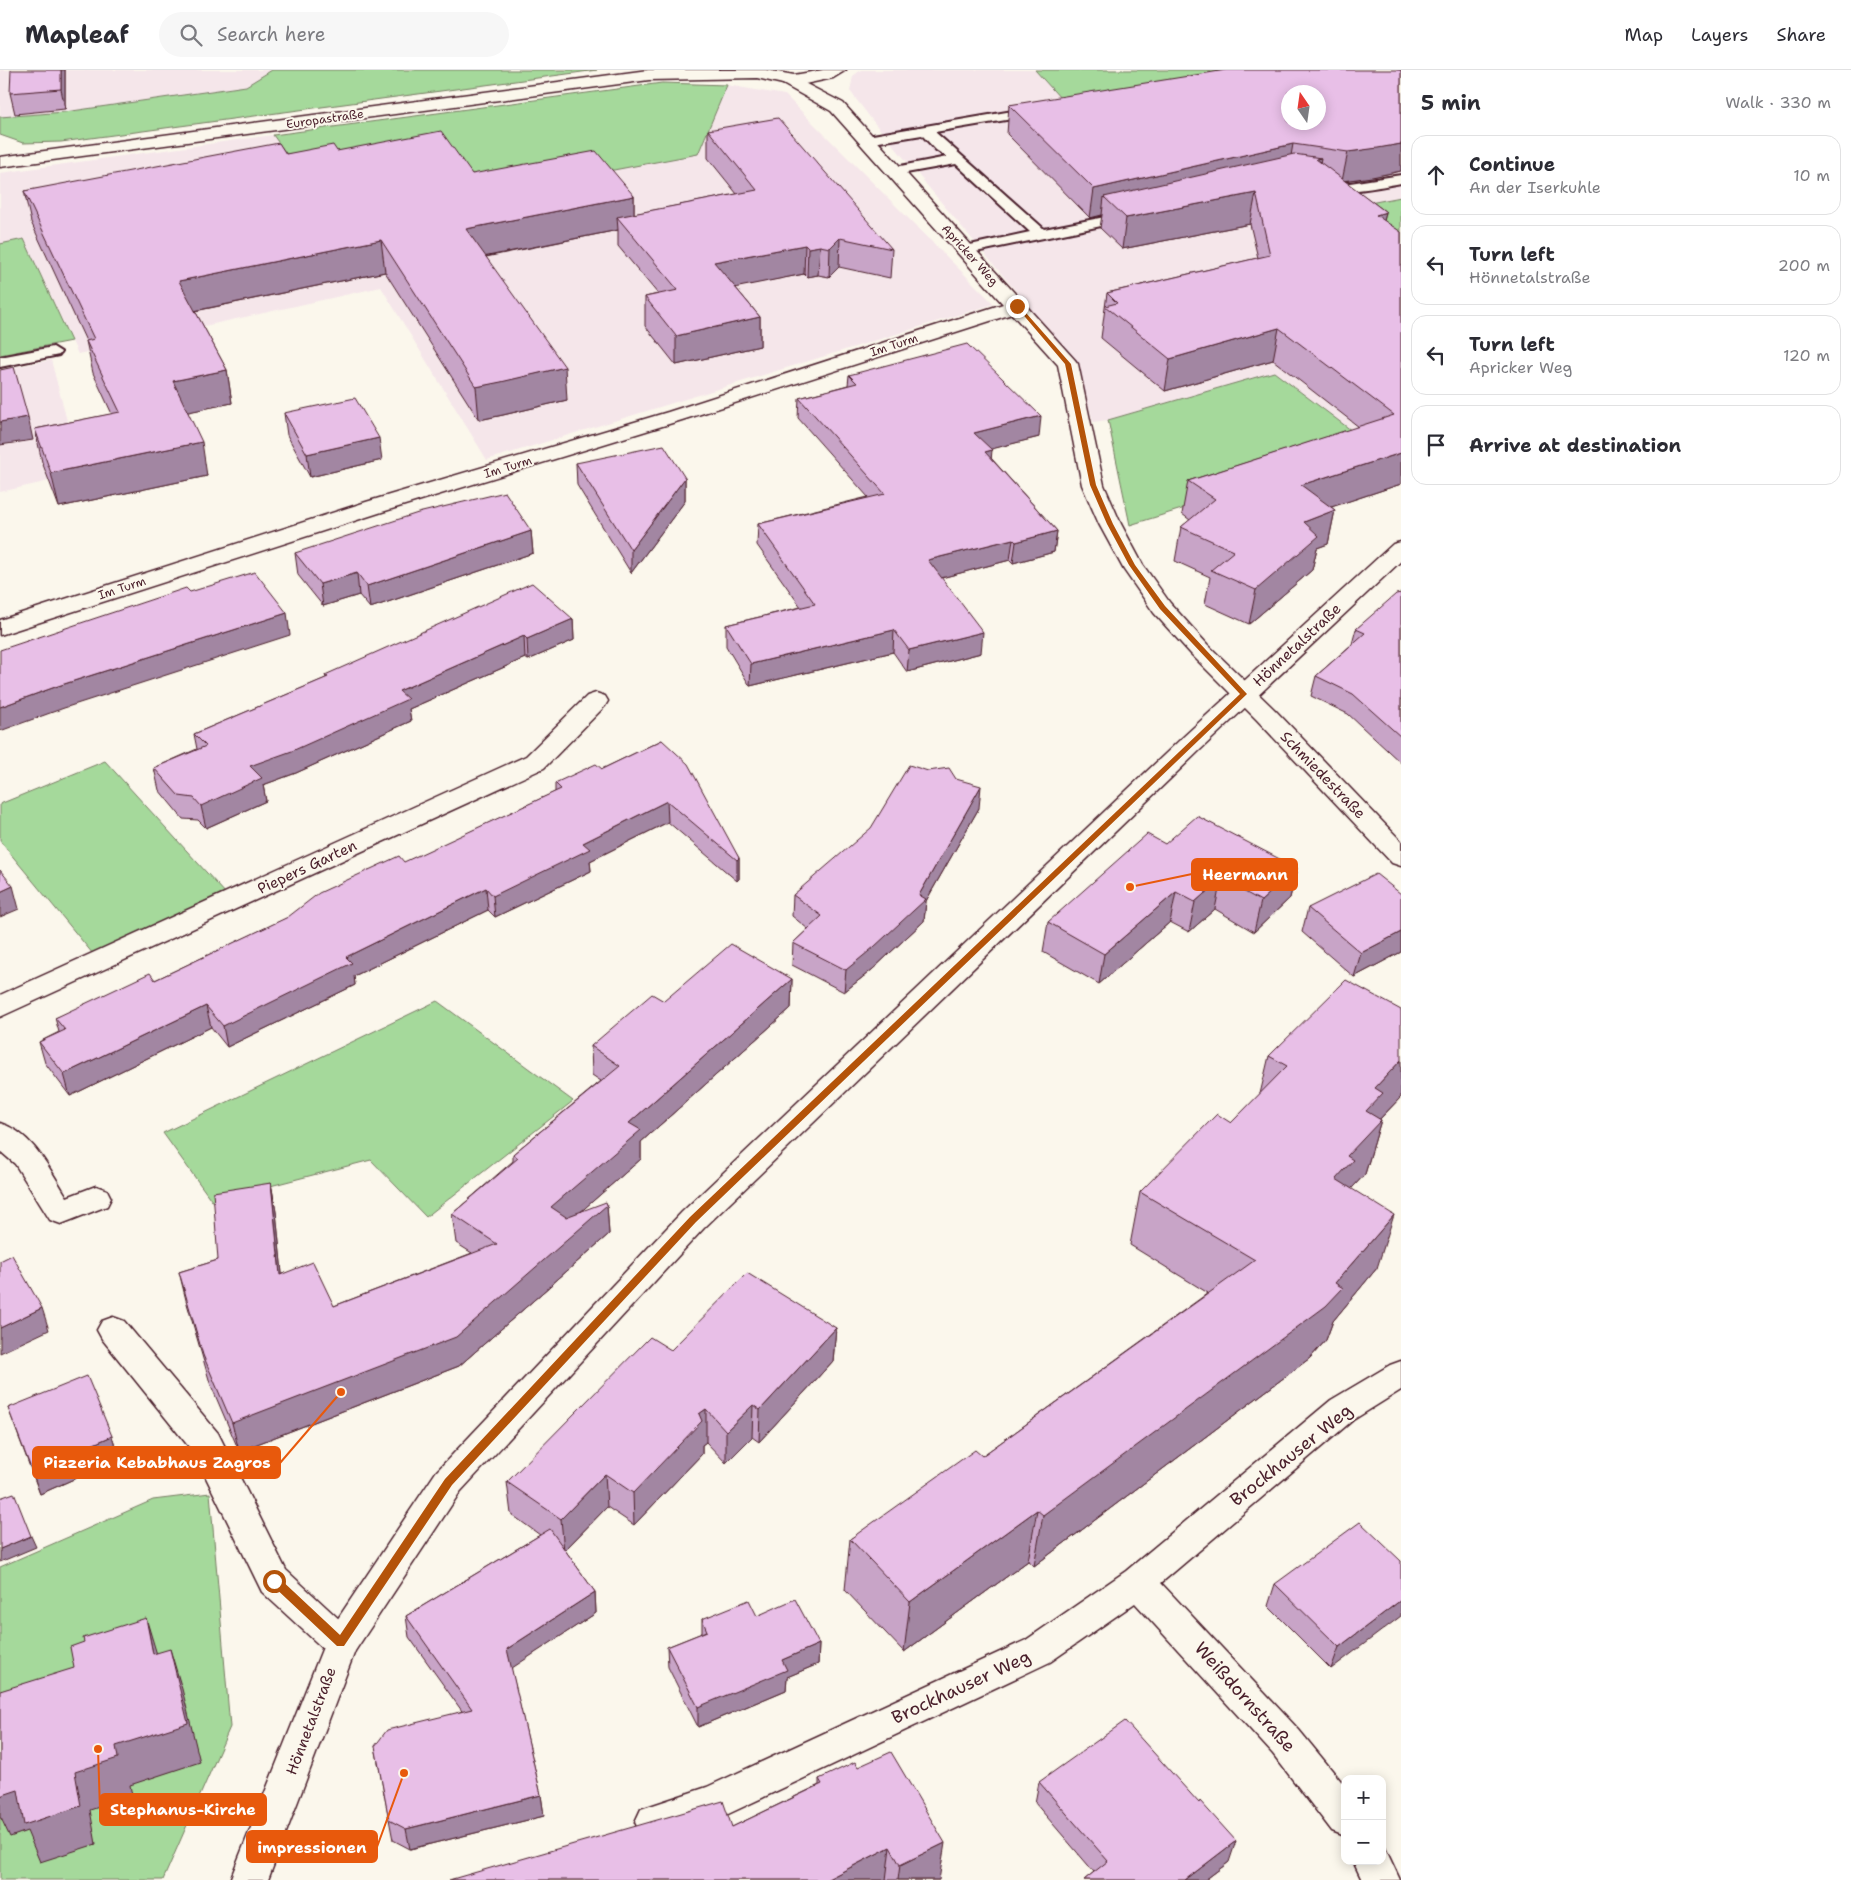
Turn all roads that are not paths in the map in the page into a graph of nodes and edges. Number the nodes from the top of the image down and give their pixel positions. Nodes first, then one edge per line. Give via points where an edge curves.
1 (670, 70) edge
2 (836, 71) edge
3 (754, 72) edge
4 (649, 75) junction
5 (786, 79) junction
6 (837, 107) junction
7 (1051, 108) edge
8 (925, 130) junction
9 (867, 140) junction
10 (959, 159) junction
11 (0, 162) edge
12 (895, 171) junction
13 (1401, 179) edge
14 (1309, 181) edge
15 (1145, 212) edge
16 (1042, 235) junction
17 (966, 250) junction
18 (1017, 306) junction
19 (53, 352) dead end
20 (0, 362) edge
21 (1401, 549) edge
22 (0, 628) edge
23 (1244, 694) junction
24 (596, 701) dead end
25 (1401, 857) edge
26 (0, 1007) edge
27 (0, 1134) edge
28 (96, 1198) dead end
29 (113, 1330) dead end
30 (1401, 1374) edge
31 (1138, 1582) junction
32 (341, 1643) junction
33 (1341, 1812) edge
34 (625, 1832) edge
35 (1374, 1865) edge
36 (249, 1880) edge
37 (1381, 1880) edge

1 - 4 street, Europastraße
2 - 5 street, Europastraße via 808,79
2 - 6 street via 833,81
3 - 4 street, Europastraße
3 - 5 street, Europastraße
4 - 11 street, Europastraße
5 - 6 street, Apricker Weg
6 - 9 street, Apricker Weg
7 - 8 lane
8 - 9 lane
8 - 10 lane via 941,147
9 - 12 street, Apricker Weg
10 - 12 lane
10 - 16 lane
12 - 17 street, Apricker Weg
13 - 14 lane via 1342,187
15 - 16 lane
16 - 17 lane
17 - 18 street, Apricker Weg
18 - 22 street, Im Turm
18 - 23 street, Apricker Weg via 1068,364 1093,485 1132,565 1162,608
19 - 20 lane
21 - 23 street, Hönnetalstraße
23 - 25 street, Schmiedestraße
23 - 32 street, Hönnetalstraße via 693,1220 448,1482
24 - 26 street, Piepers Garten via 535,762
27 - 28 street via 26,1156 61,1212
29 - 32 street via 206,1443 274,1581
30 - 31 street, Brockhauser Weg via 1342,1410
31 - 33 street, Weißdornstraße via 1286,1742
31 - 34 street, Brockhauser Weg via 1038,1651 713,1802
32 - 36 street, Hönnetalstraße
35 - 37 street

